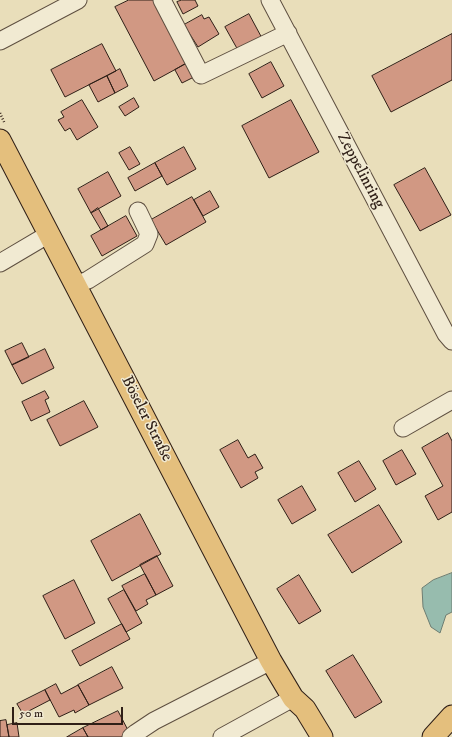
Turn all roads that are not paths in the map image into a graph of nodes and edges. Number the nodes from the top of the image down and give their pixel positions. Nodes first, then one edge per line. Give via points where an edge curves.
1 (78, 0) edge
2 (162, 0) edge
3 (270, 0) edge
4 (288, 33) junction
5 (0, 42) edge
6 (0, 140) edge
7 (138, 211) dead end
8 (50, 234) junction
9 (0, 263) edge
10 (76, 285) junction
11 (452, 340) edge
12 (452, 400) edge
13 (403, 428) dead end
14 (271, 661) junction
15 (293, 698) junction
16 (452, 716) edge
17 (131, 737) edge
18 (222, 737) edge
19 (307, 737) edge
20 (322, 737) edge
21 (432, 737) edge

1 - 5 street
2 - 4 street via 201,75
3 - 4 street, Zeppelinring
4 - 11 street, Zeppelinring via 446,334
6 - 8 main road, Böseler Straße
7 - 10 street via 149,234 145,244
8 - 9 street
8 - 10 main road, Böseler Straße
10 - 14 main road, Böseler Straße
12 - 13 street
14 - 15 main road, Böseler Straße
14 - 17 street via 154,721
15 - 18 street
15 - 19 main road, Böseler Straße
15 - 20 main road, Böseler Straße via 305,709
16 - 21 main road

